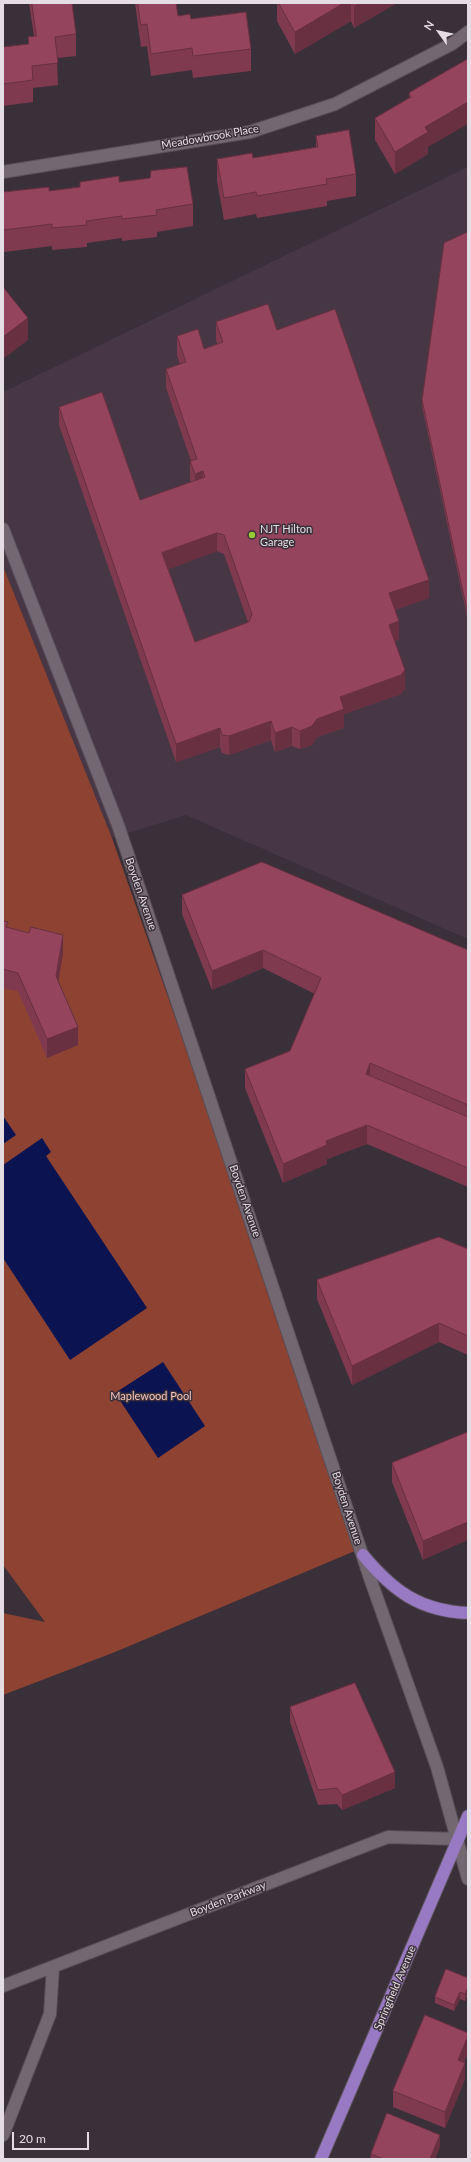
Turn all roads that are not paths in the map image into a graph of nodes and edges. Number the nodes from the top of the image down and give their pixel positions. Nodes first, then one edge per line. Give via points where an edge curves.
1 (468, 32) edge
2 (3, 172) edge
3 (3, 529) edge
4 (363, 1555) junction
5 (468, 1613) edge
6 (468, 1816) edge
7 (458, 1838) junction
8 (468, 1879) edge
9 (52, 1967) junction
10 (3, 1986) edge
11 (3, 2135) edge
12 (321, 2159) edge

1 - 2 street, Meadowbrook Place via 452,44 335,104 250,132
3 - 4 street, Boyden Avenue via 116,818
4 - 5 main road via 381,1577 401,1594 425,1606
4 - 7 street, Boyden Avenue via 437,1767
6 - 7 main road, Springfield Avenue
7 - 8 street, Boyden Avenue
7 - 9 street, Boyden Parkway via 388,1837
7 - 12 main road, Springfield Avenue
9 - 10 street, Boyden Parkway
9 - 11 street via 50,2014

